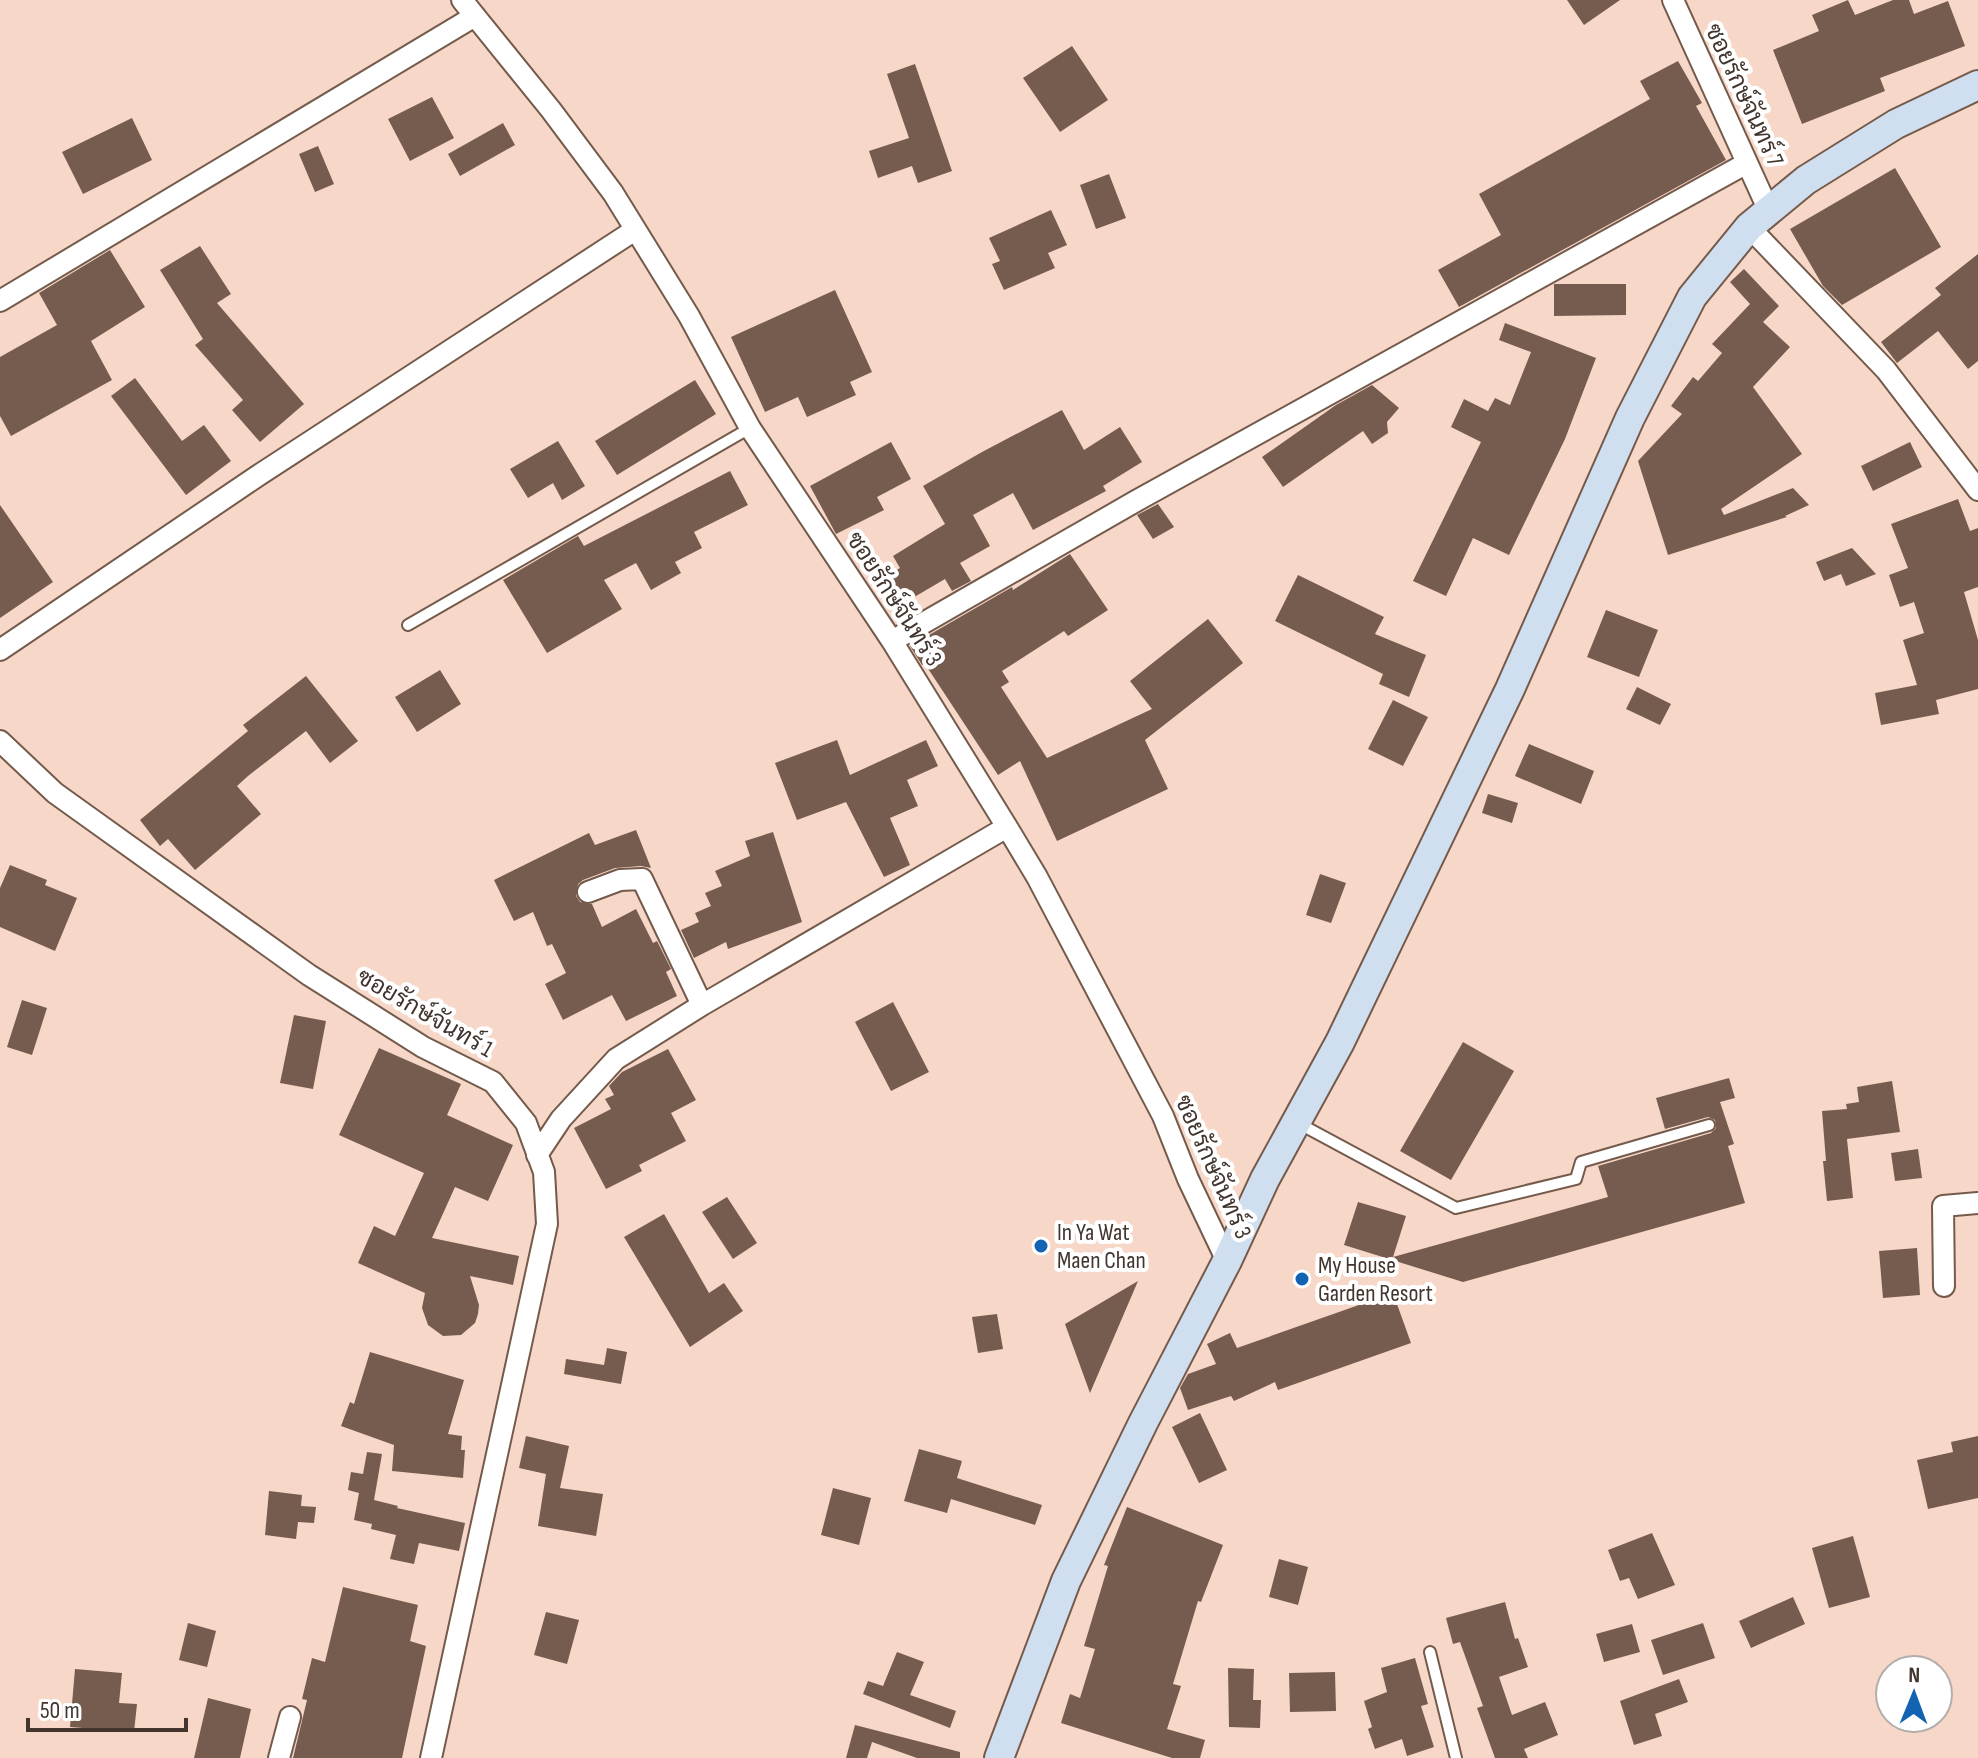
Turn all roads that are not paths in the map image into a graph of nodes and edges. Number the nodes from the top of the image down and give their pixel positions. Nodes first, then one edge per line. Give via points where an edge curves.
1 (1673, 0) edge
2 (468, 8) edge
3 (1978, 85) edge
4 (1747, 163) junction
5 (1759, 219) junction
6 (635, 230) junction
7 (0, 301) edge
8 (750, 428) junction
9 (1978, 490) edge
10 (408, 625) dead end
11 (892, 641) junction
12 (0, 650) edge
13 (0, 741) edge
14 (1007, 827) junction
15 (588, 892) dead end
16 (702, 1005) junction
17 (1296, 1122) junction
18 (1709, 1125) dead end
19 (537, 1155) junction
20 (1978, 1203) edge
21 (1227, 1261) junction
22 (1944, 1286) dead end
23 (1430, 1652) dead end
24 (290, 1717) dead end
25 (279, 1758) edge
26 (431, 1758) edge
27 (999, 1758) edge
28 (1456, 1758) edge

1 - 4 street, ซอยรักษ์จันทร์ 7
2 - 6 street, ซอยรักษ์จันทร์ 3 via 551,110
2 - 7 street
3 - 5 main road via 1896,124 1806,180
4 - 5 street, ซอยรักษ์จันทร์ 7
4 - 11 street
5 - 9 street, ซอยรักษ์จันทร์ 7
5 - 17 main road via 1692,297 1630,418 1510,689 1340,1042
6 - 8 street, ซอยรักษ์จันทร์ 3
6 - 12 street
8 - 10 lane
8 - 11 street, ซอยรักษ์จันทร์ 3
11 - 14 street, ซอยรักษ์จันทร์ 3
13 - 19 street, ซอยรักษ์จันทร์ 1 via 55,793 309,975 423,1047 493,1082 526,1123
14 - 16 street
14 - 21 street, ซอยรักษ์จันทร์ 3 via 1163,1116
15 - 16 street via 620,880 642,879
16 - 19 street via 616,1059 561,1119
17 - 18 lane via 1456,1208 1576,1179 1581,1162
17 - 21 main road
19 - 26 street, ซอยรักษ์จันทร์ 1 via 544,1172 547,1224
20 - 22 street via 1943,1206
21 - 27 main road via 1066,1581
23 - 28 lane
24 - 25 street

